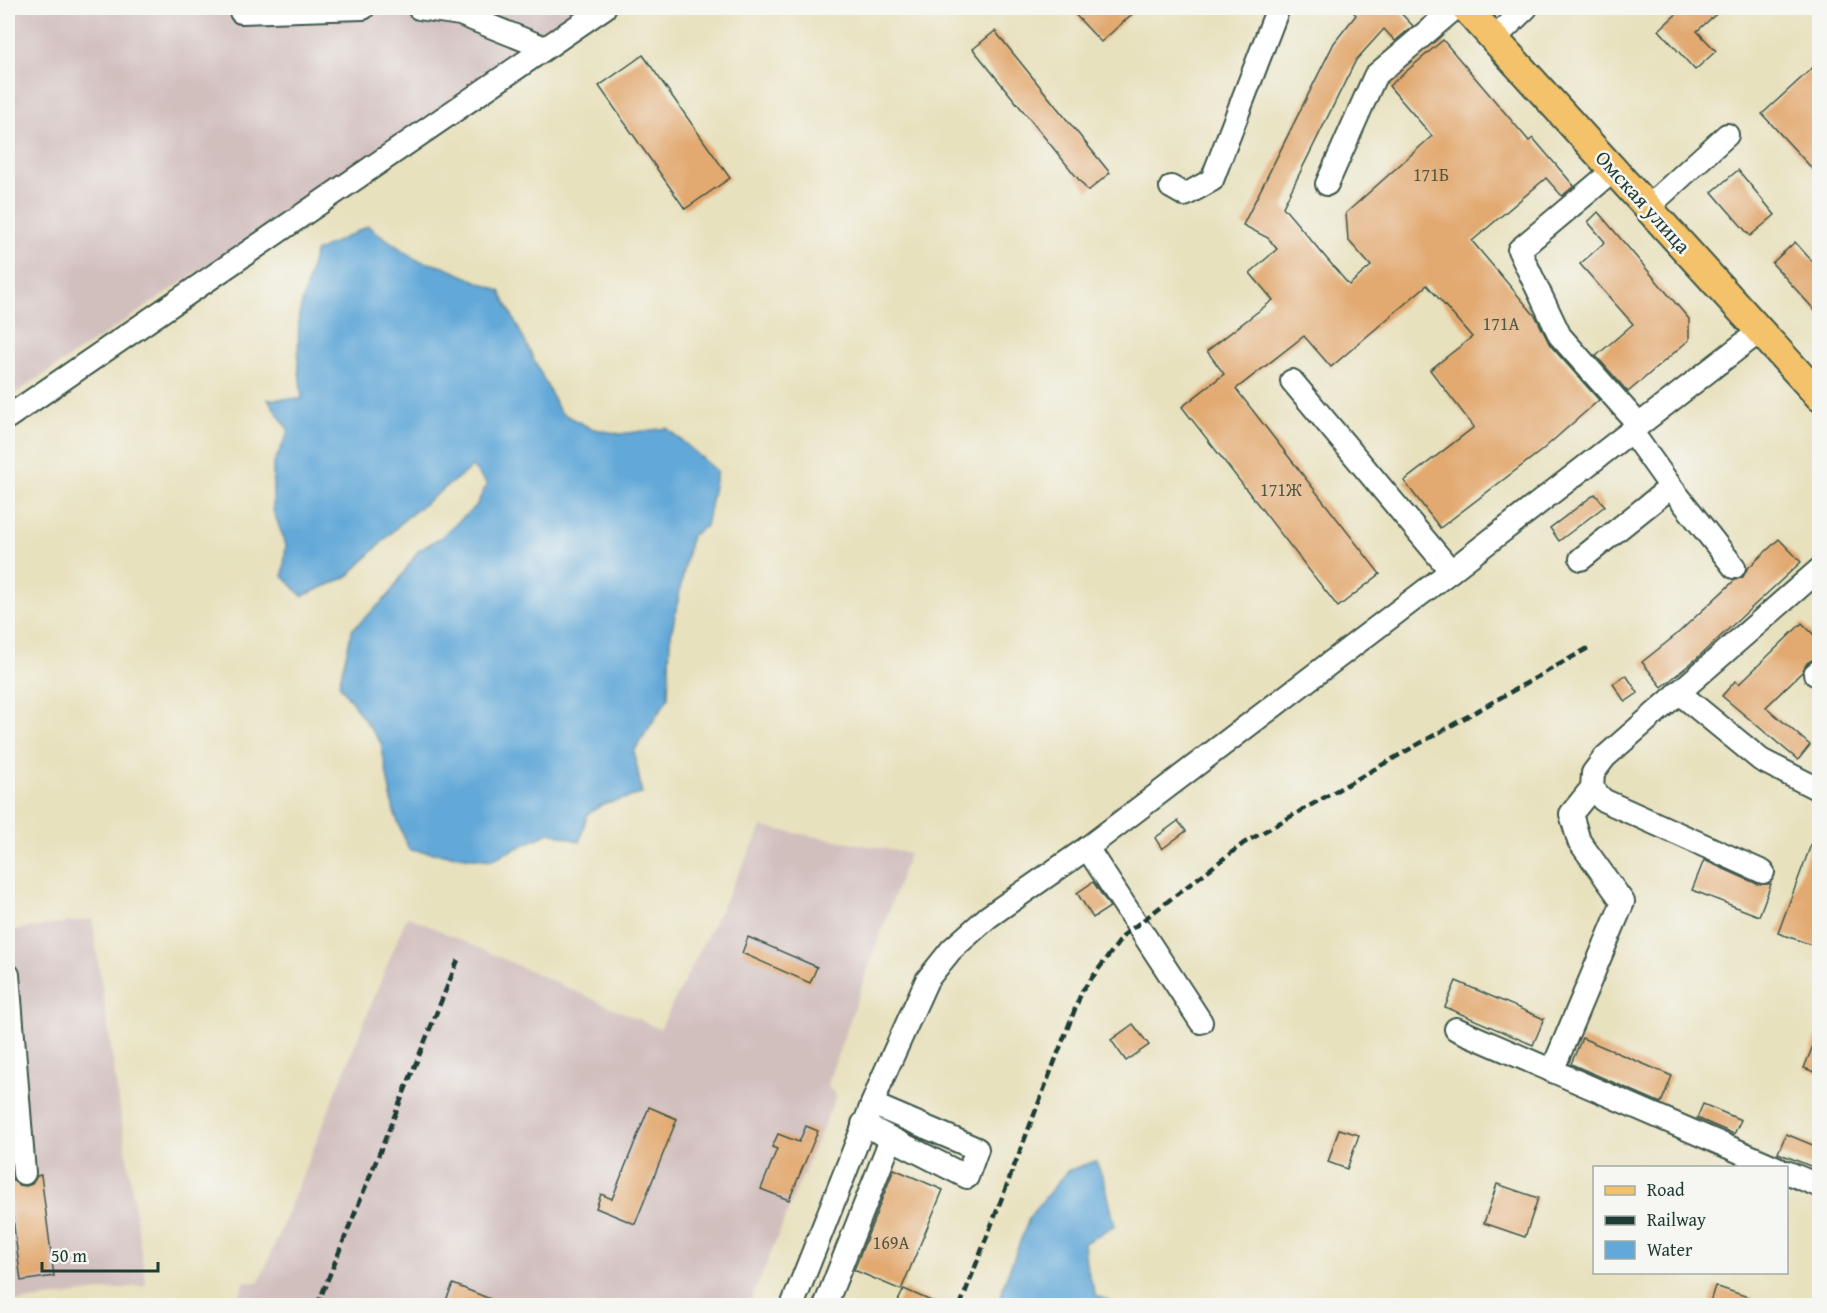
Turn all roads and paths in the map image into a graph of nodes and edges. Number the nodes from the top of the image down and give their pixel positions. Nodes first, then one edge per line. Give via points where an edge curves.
1 (363, 8) edge
2 (419, 8) edge
3 (604, 8) edge
4 (1278, 8) edge
5 (1455, 8) edge
6 (1466, 8) edge
7 (1526, 8) edge
8 (241, 12) dead end
9 (1495, 38) junction
10 (545, 48) junction
11 (1727, 135) dead end
12 (1614, 170) junction
13 (1327, 184) dead end
14 (1171, 187) dead end
15 (1648, 207) junction
16 (1760, 331) junction
17 (1292, 381) dead end
18 (1816, 387) edge
19 (8, 417) edge
20 (1635, 428) junction
21 (1671, 487) junction
22 (1581, 559) dead end
23 (1734, 567) dead end
24 (1820, 569) edge
25 (1451, 571) junction
26 (1678, 692) junction
27 (1592, 788) junction
28 (1820, 790) edge
29 (1087, 848) junction
30 (1763, 872) dead end
31 (8, 975) edge
32 (1201, 1022) dead end
33 (1456, 1029) dead end
34 (1552, 1071) junction
35 (867, 1114) junction
36 (891, 1139) junction
37 (1775, 1166) edge
38 (24, 1173) dead end
39 (1788, 1173) edge
40 (1820, 1186) edge
41 (792, 1305) edge
42 (825, 1305) edge

1 - 8 lane
2 - 10 lane via 460,14
3 - 10 lane
4 - 14 lane via 1212,180 1185,195
5 - 13 lane via 1374,76
6 - 9 main road, Омская улица
7 - 9 lane
9 - 12 main road, Омская улица
10 - 19 lane
11 - 15 lane
12 - 15 main road, Омская улица
12 - 20 lane via 1519,249 1560,336
15 - 16 main road, Омская улица
16 - 18 main road, Омская улица
16 - 20 lane
17 - 25 lane
20 - 21 lane
20 - 25 lane
21 - 22 lane
21 - 23 lane
24 - 26 lane
25 - 29 lane
26 - 27 lane via 1605,757 1593,773
26 - 28 lane via 1761,760
27 - 30 lane via 1603,800
27 - 34 lane via 1571,814 1579,841 1623,902
29 - 32 lane
29 - 35 lane via 988,917 927,980
31 - 38 lane
33 - 34 lane
34 - 37 lane
35 - 36 lane
35 - 36 lane via 977,1149 966,1177
35 - 41 lane
36 - 42 lane
39 - 40 lane

